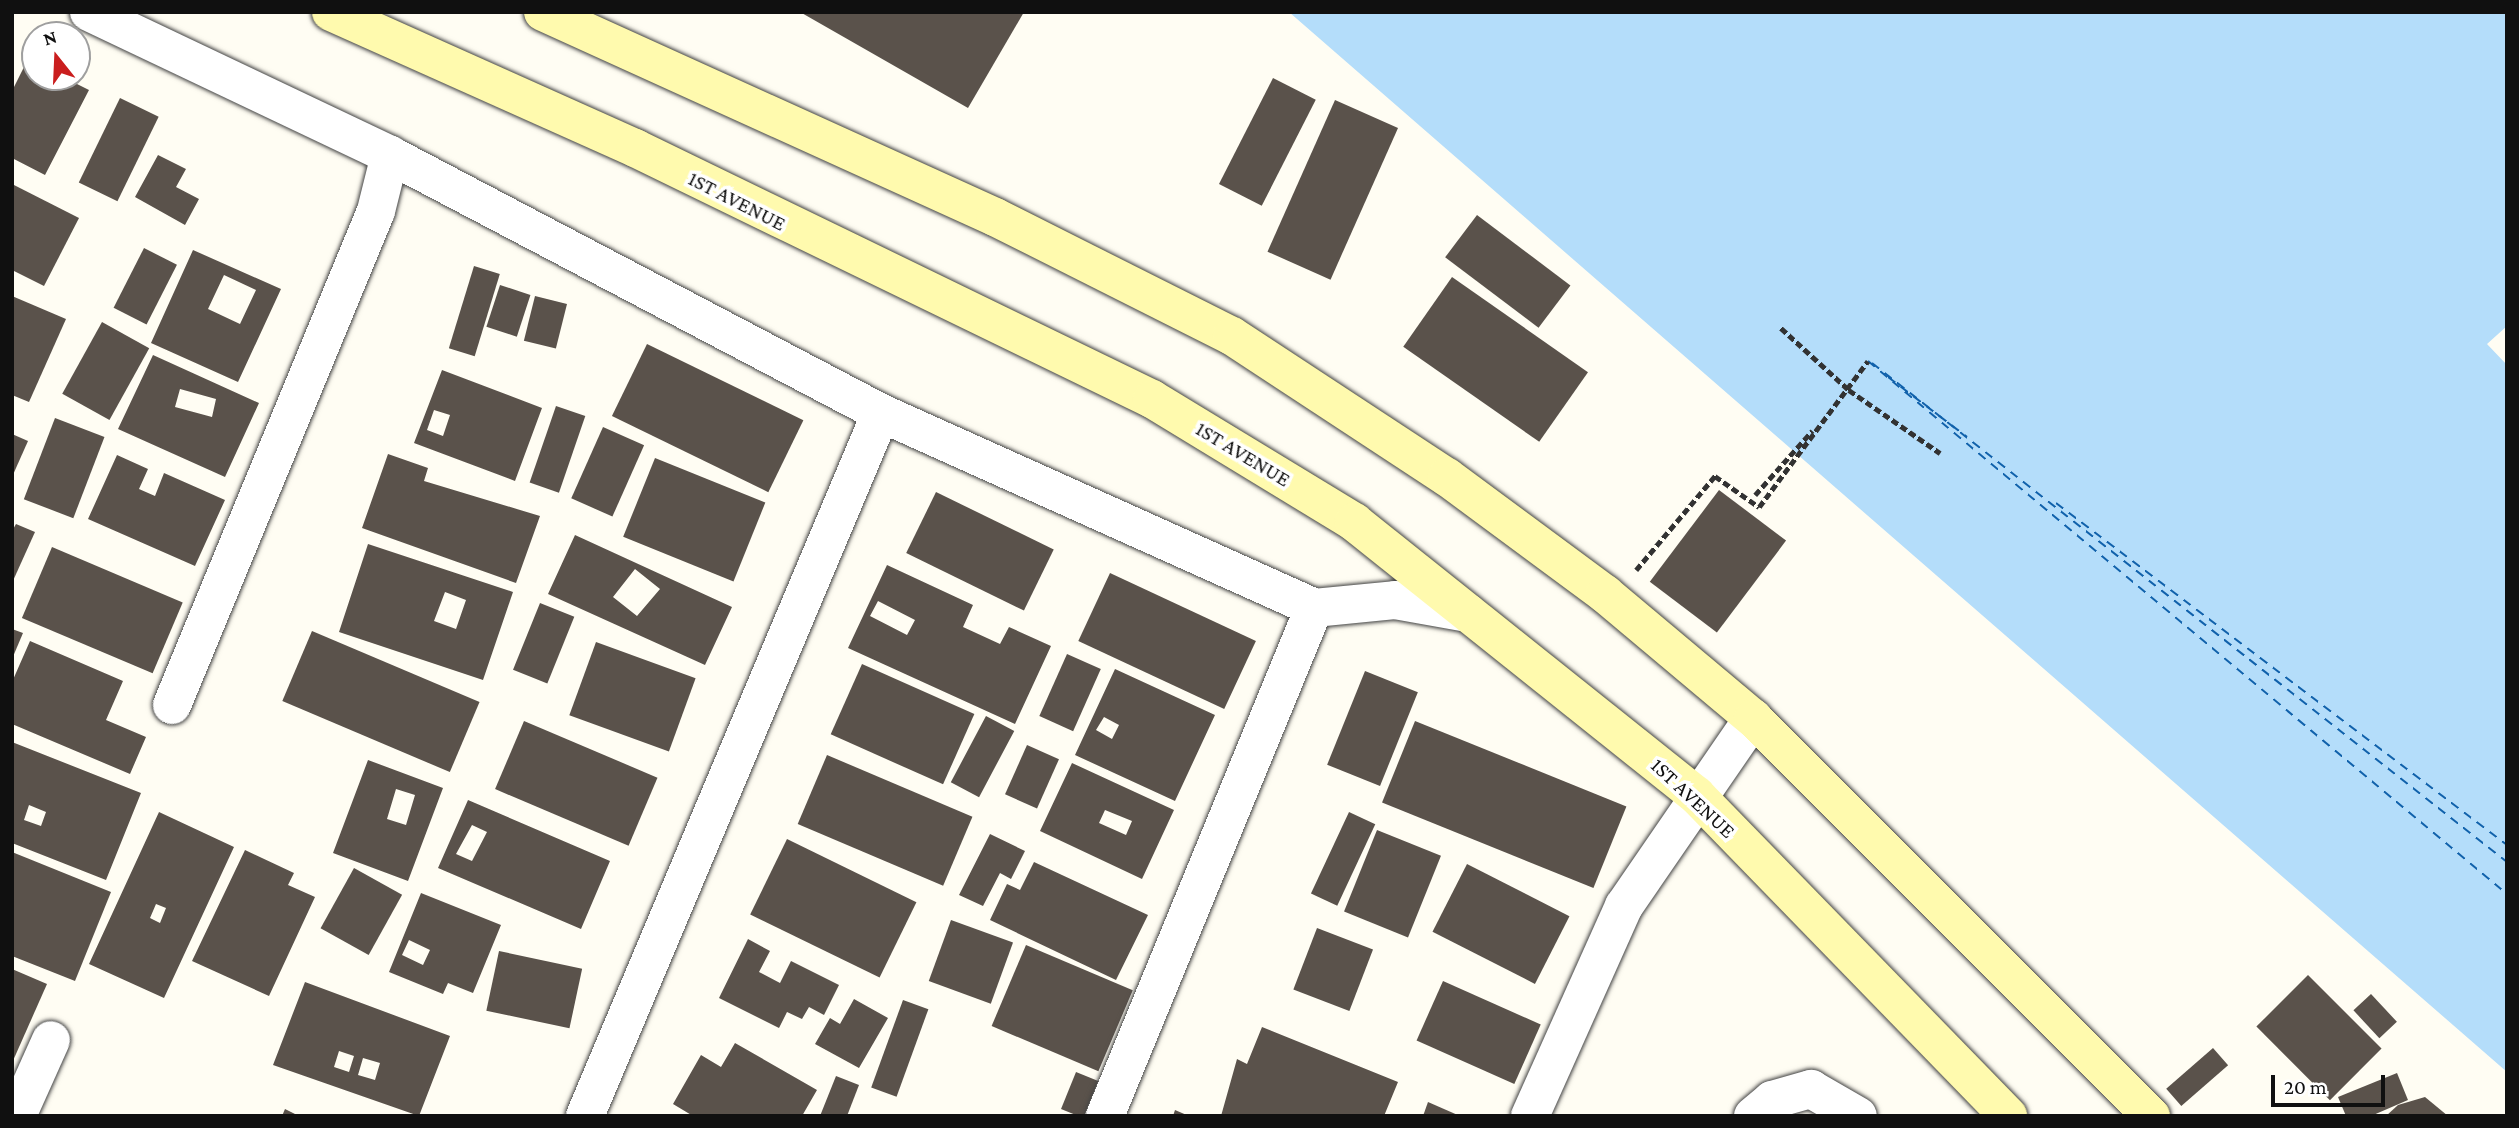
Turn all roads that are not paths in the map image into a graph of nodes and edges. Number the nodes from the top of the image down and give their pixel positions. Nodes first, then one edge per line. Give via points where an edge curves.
1 (89, 12) edge
2 (331, 12) edge
3 (543, 12) edge
4 (390, 155) junction
5 (881, 413) junction
6 (1314, 608) junction
7 (1468, 613) junction
8 (172, 705) dead end
9 (1753, 718) junction
10 (1696, 795) junction
11 (51, 1040) dead end
12 (17, 1116) edge
13 (585, 1116) edge
14 (1105, 1116) edge
15 (1530, 1116) edge
16 (1753, 1116) edge
17 (1858, 1116) edge
18 (2007, 1116) edge
19 (2151, 1116) edge

1 - 4 street
2 - 7 main road, 1ST AVENUE via 635,148 1152,399 1354,522
3 - 9 main road via 995,217 1232,336 1447,477 1605,594
4 - 5 street
4 - 8 street via 376,211
5 - 6 street
5 - 13 street
6 - 7 street via 1395,600
6 - 14 street
7 - 10 main road, 1ST AVENUE
9 - 10 street
9 - 19 main road
10 - 15 street via 1624,906
10 - 18 main road, 1ST AVENUE
11 - 12 street
16 - 17 street via 1772,1100 1811,1089

